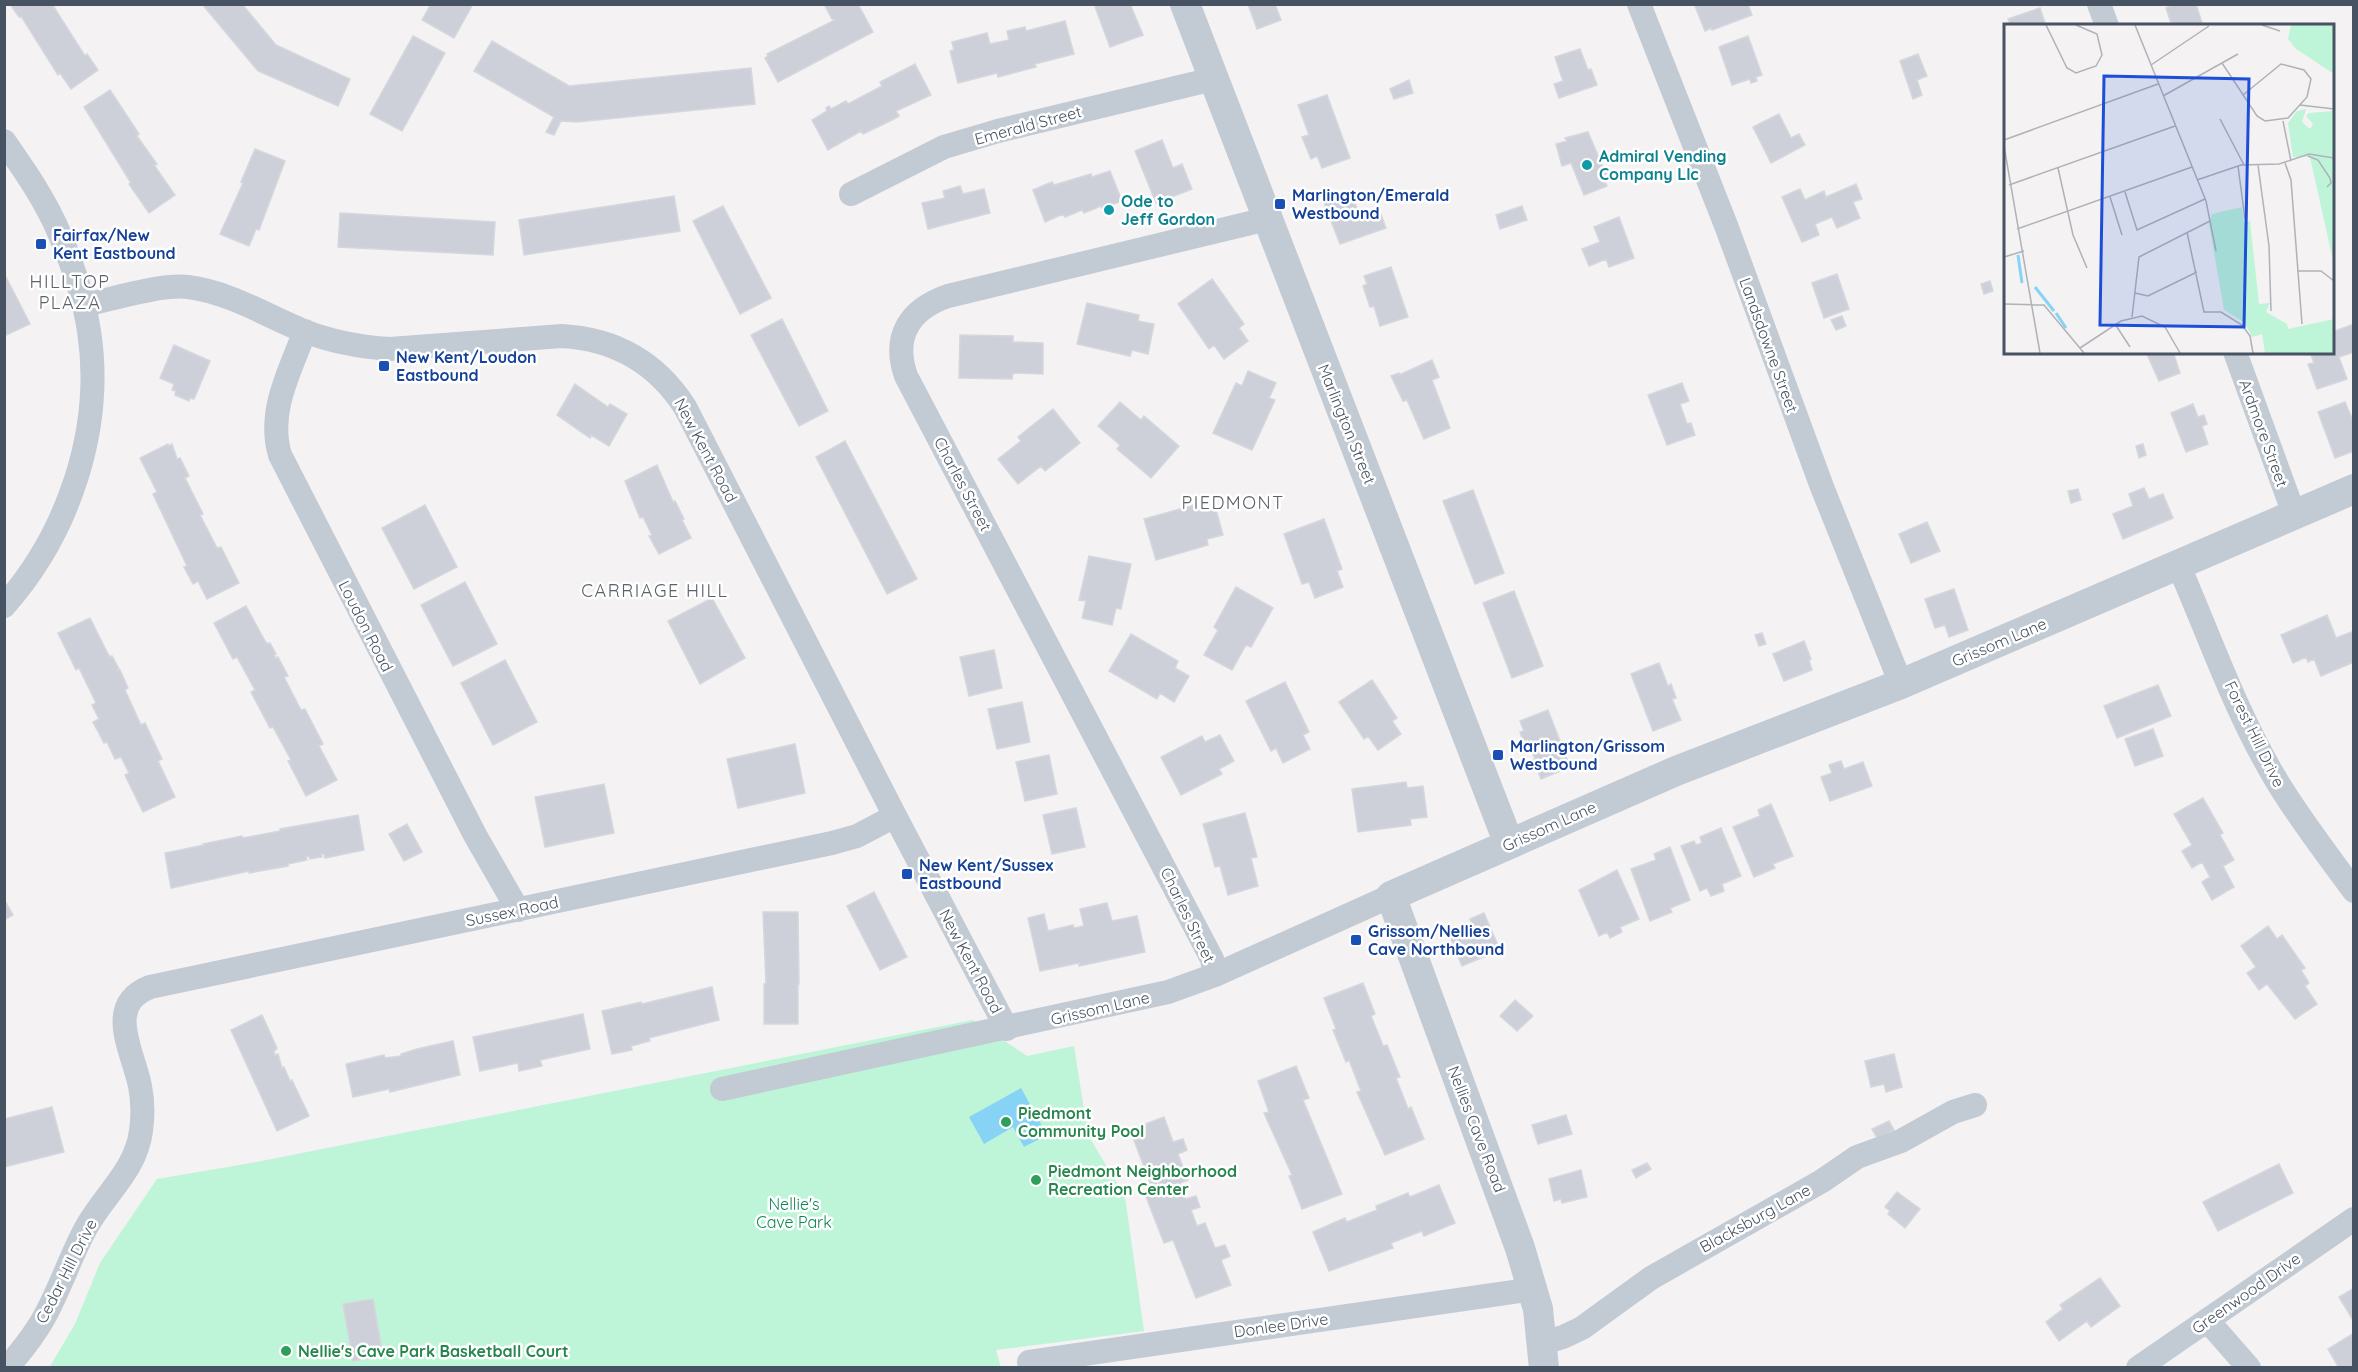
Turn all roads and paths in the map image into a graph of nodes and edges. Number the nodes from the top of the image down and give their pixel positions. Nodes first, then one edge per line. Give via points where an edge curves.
1 (1185, 4) edge
2 (1639, 4) edge
3 (2099, 4) edge
4 (2106, 24) edge
5 (1213, 79) junction
6 (6, 146) edge
7 (851, 194) dead end
8 (1266, 219) junction
9 (84, 305) junction
10 (305, 331) junction
11 (2236, 354) edge
12 (2354, 489) edge
13 (2294, 514) junction
14 (2178, 564) junction
15 (4, 606) edge
16 (1901, 684) junction
17 (895, 816) junction
18 (1509, 844) junction
19 (2354, 891) edge
20 (1391, 896) junction
21 (518, 910) junction
22 (1215, 975) junction
23 (130, 1001) joint
24 (1007, 1029) junction
25 (722, 1089) dead end
26 (1975, 1105) dead end
27 (2354, 1219) edge
28 (1533, 1289) junction
29 (2207, 1320) junction
30 (1543, 1355) edge
31 (1029, 1362) dead end
32 (7, 1368) edge
33 (2138, 1368) edge
34 (2249, 1368) edge

1 - 5 street, Marlington Street
2 - 16 street, Landsdowne Street
3 - 4 street
5 - 7 street, Emerald Street via 944,147
5 - 8 street, Marlington Street
6 - 9 street via 43,199 60,233
8 - 18 street, Marlington Street
8 - 22 street, Charles Street via 935,301 918,311 910,322 902,348 906,376 1212,959
9 - 10 street, New Kent Road via 186,287 210,291
9 - 15 street via 91,346 86,442 69,499 47,545
10 - 17 street, New Kent Road via 350,345 390,349 583,337 624,350 646,363 685,407
10 - 21 street, Loudon Road via 276,414 280,456 475,835
11 - 13 street, Ardmore Street
12 - 13 street, Grissom Lane
13 - 14 street, Grissom Lane
14 - 16 street, Grissom Lane
14 - 19 street, Forest Hill Drive via 2265,760
16 - 18 street, Grissom Lane via 1676,771
17 - 21 street, Sussex Road via 857,836 832,843
17 - 24 street, New Kent Road
18 - 20 street, Grissom Lane
20 - 22 street, Grissom Lane
20 - 28 street, Nellies Cave Road
21 - 23 street, Sussex Road via 150,987
22 - 24 street, Grissom Lane via 1158,995
23 - 32 street, Cedar Hill Drive via 123,1024 140,1086 138,1144 123,1178 75,1246 39,1326
24 - 25 street, Grissom Lane
26 - 30 street, Blacksburg Lane via 1953,1112 1901,1141 1857,1157 1651,1278
27 - 29 street, Greenwood Drive
28 - 30 street, Nellies Cave Road
28 - 31 street, Donlee Drive
29 - 33 street, Greenwood Drive
29 - 34 street

